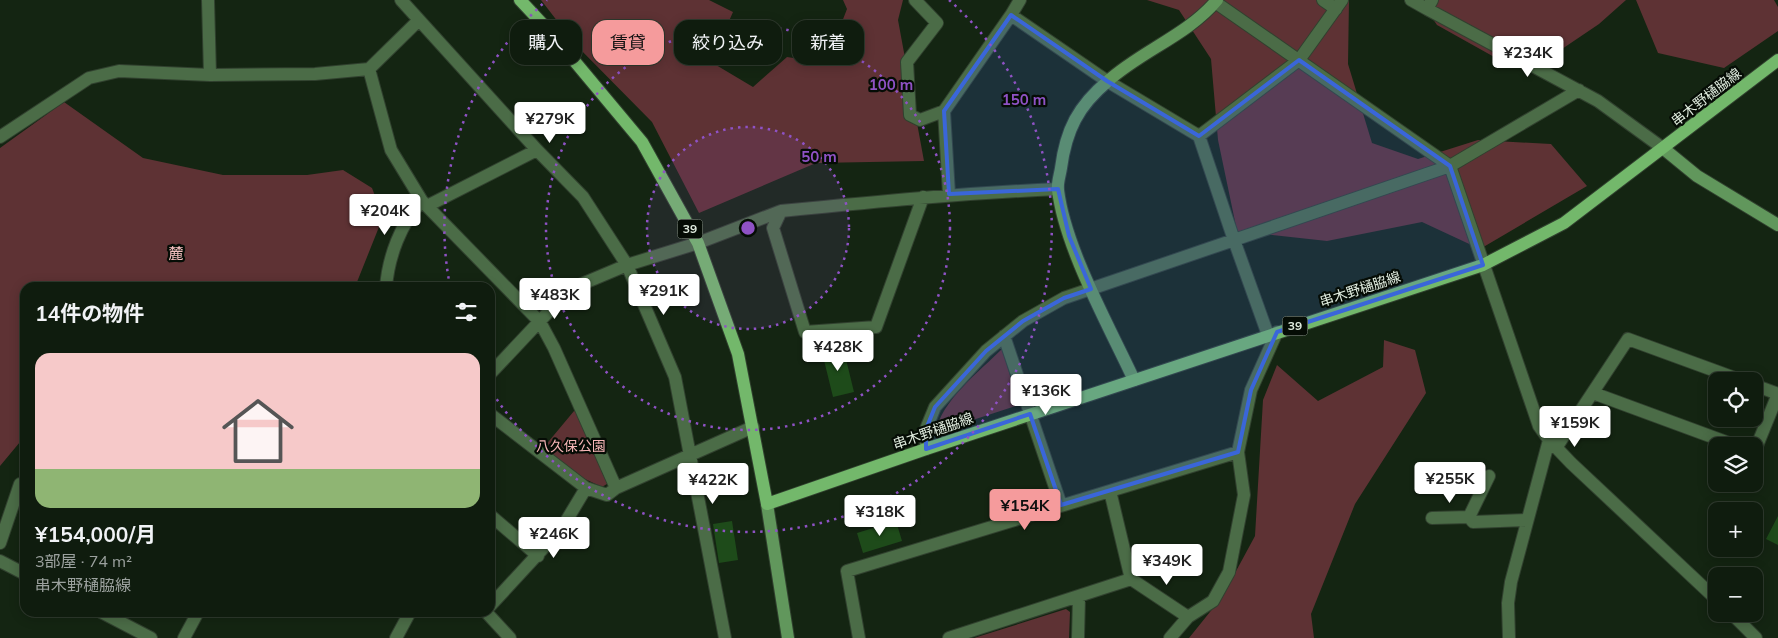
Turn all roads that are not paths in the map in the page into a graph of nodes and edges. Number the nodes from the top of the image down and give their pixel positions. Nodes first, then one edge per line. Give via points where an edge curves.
1 (208, 0) edge
2 (401, 0) edge
3 (520, 0) edge
4 (915, 0) edge
5 (1020, 0) edge
6 (1323, 0) edge
7 (1411, 0) edge
8 (1216, 1) edge
9 (1339, 4) edge
10 (1430, 4) edge
11 (1011, 15) junction
12 (419, 20) junction
13 (1299, 60) junction
14 (1778, 60) edge
15 (369, 69) junction
16 (210, 76) junction
17 (1107, 81) junction
18 (1578, 90) junction
19 (944, 111) junction
20 (1199, 136) junction
21 (0, 137) edge
22 (1664, 149) junction
23 (537, 150) junction
24 (1450, 166) junction
25 (1058, 189) junction
26 (949, 194) junction
27 (923, 197) junction
28 (424, 203) junction
29 (781, 211) junction
30 (1778, 225) edge
31 (1234, 240) junction
32 (698, 244) junction
33 (628, 265) junction
34 (1483, 265) junction
35 (386, 282) edge
36 (1091, 289) junction
37 (540, 322) junction
38 (1272, 334) junction
39 (1004, 336) junction
40 (495, 369) edge
41 (1718, 372) edge
42 (1134, 380) junction
43 (1763, 388) edge
44 (1593, 393) junction
45 (1778, 394) edge
46 (1030, 414) junction
47 (495, 418) edge
48 (753, 427) junction
49 (1713, 437) edge
50 (1760, 437) edge
51 (1552, 444) junction
52 (926, 449) junction
53 (1238, 452) junction
54 (689, 455) junction
55 (1488, 476) dead end
56 (20, 484) edge
57 (586, 488) junction
58 (616, 488) junction
59 (1110, 491) junction
60 (767, 504) junction
61 (1061, 505) junction
62 (1468, 517) junction
63 (1432, 518) dead end
64 (495, 519) edge
65 (1527, 520) junction
66 (0, 543) edge
67 (538, 556) junction
68 (0, 561) edge
69 (20, 571) edge
70 (1131, 579) junction
71 (1708, 591) edge
72 (1079, 598) junction
73 (495, 601) edge
74 (111, 617) edge
75 (195, 617) edge
76 (407, 617) edge
77 (491, 617) edge
78 (1188, 617) junction
79 (1740, 622) edge
80 (964, 636) edge
81 (151, 638) edge
82 (184, 638) edge
83 (396, 638) edge
84 (510, 638) edge
85 (725, 638) edge
86 (788, 638) edge
87 (859, 638) edge
88 (949, 638) edge
89 (1078, 638) edge
90 (1170, 638) edge
91 (1509, 638) edge
92 (1756, 638) edge

1 - 16 street
2 - 12 street
3 - 32 main road, 39 via 642,142
4 - 19 street via 937,22 907,62 910,115 920,120
5 - 11 street
6 - 9 street
7 - 10 street
8 - 13 street
8 - 17 street via 1196,20
9 - 13 street
10 - 18 street
11 - 17 street
11 - 19 street
12 - 15 street
12 - 23 street
13 - 20 street
13 - 24 street
14 - 22 main road, 串木野樋脇線 / 39
15 - 16 street via 315,74
15 - 28 street via 392,150
16 - 21 street via 120,71 89,78
17 - 20 street
17 - 25 street via 1075,116 1063,149
18 - 22 street
18 - 24 street
19 - 26 street
20 - 31 street
22 - 30 street via 1697,176
22 - 34 main road, 串木野樋脇線 / 39 via 1564,223
23 - 28 street
23 - 33 street via 583,197
24 - 31 street
24 - 34 street
25 - 26 street
25 - 36 street via 1069,236
26 - 27 street
27 - 29 street
27 - 29 street via 876,327 805,332 773,228
28 - 35 street via 412,211 399,238 387,270
28 - 37 street
29 - 32 street
31 - 36 street
31 - 38 street
32 - 33 street
32 - 48 main road, 39 via 738,354
33 - 37 street via 570,289
33 - 54 street via 675,377
34 - 38 main road, 串木野樋脇線 / 39
34 - 51 street via 1539,426
36 - 39 street via 1046,307
36 - 42 street
37 - 40 street
37 - 58 street
38 - 42 main road, 串木野樋脇線 / 39
38 - 53 street via 1251,390
39 - 46 street
39 - 52 street via 935,407 926,429
41 - 44 street via 1628,339
42 - 46 main road, 串木野樋脇線 / 39
43 - 45 street
44 - 49 street
44 - 51 street
45 - 50 street
46 - 52 main road, 串木野樋脇線 / 39
46 - 61 street
47 - 57 street
48 - 54 street
48 - 60 main road, 39
51 - 65 street
51 - 71 street
52 - 60 main road, 串木野樋脇線 / 39
53 - 59 street
53 - 78 street via 1244,495 1229,572 1213,601
54 - 58 street
54 - 85 street
55 - 62 street
56 - 66 street
57 - 58 street via 607,494
57 - 67 street via 562,528
59 - 61 street
59 - 70 street
60 - 86 street
61 - 87 street via 847,570
62 - 63 street
62 - 65 street via 1473,522
64 - 67 street
65 - 91 street via 1508,603
67 - 73 street
68 - 69 street
70 - 72 street
70 - 78 street
72 - 80 street
72 - 89 street
74 - 81 street
75 - 82 street
76 - 83 street
77 - 84 street
78 - 90 street
79 - 92 street
80 - 88 street

